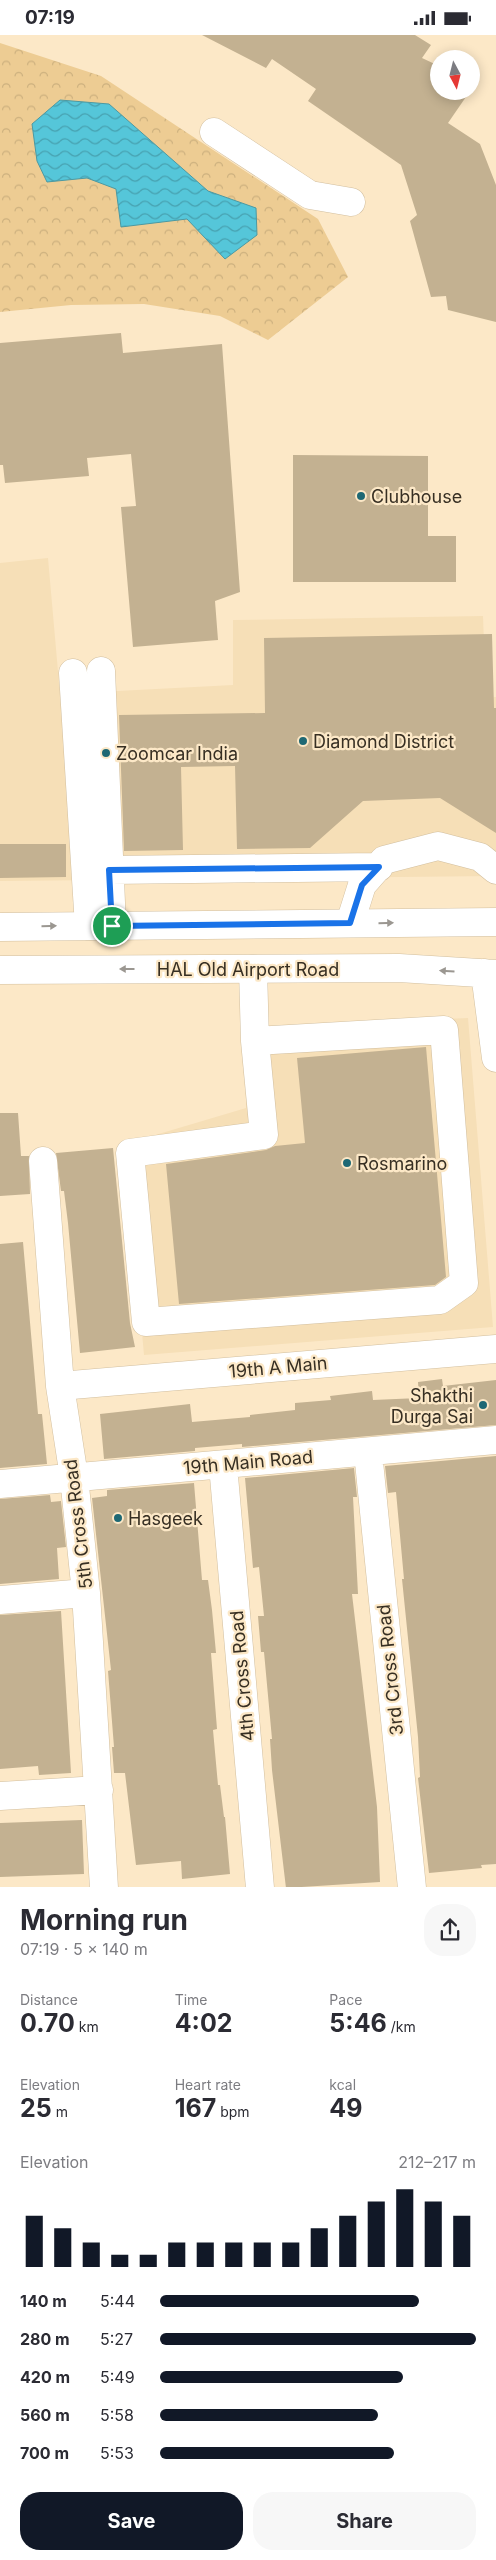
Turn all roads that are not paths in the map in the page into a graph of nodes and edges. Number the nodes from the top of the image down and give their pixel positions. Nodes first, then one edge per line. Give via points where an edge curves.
1 (214, 133) dead end
2 (350, 202) dead end
3 (101, 671) dead end
4 (73, 673) dead end
5 (493, 866) edge
6 (379, 867) junction
7 (109, 870) junction
8 (496, 922) edge
9 (350, 923) junction
10 (100, 926) junction
11 (0, 927) edge
12 (253, 969) junction
13 (0, 970) edge
14 (490, 973) edge
15 (255, 1041) junction
16 (496, 1058) edge
17 (43, 1161) dead end
18 (496, 1349) edge
19 (60, 1386) junction
20 (496, 1440) edge
21 (368, 1452) junction
22 (223, 1465) junction
23 (74, 1477) junction
24 (0, 1484) edge
25 (86, 1593) junction
26 (0, 1600) edge
27 (99, 1790) junction
28 (0, 1796) edge
29 (104, 1887) edge
30 (260, 1887) edge
31 (412, 1887) edge

1 - 2 street via 310,195
3 - 7 street
4 - 10 street via 87,885
5 - 6 street via 480,857 438,846 384,860
6 - 7 street
6 - 9 street via 362,885
7 - 10 street
9 -> 8 street
9 - 10 street
11 -> 10 street
12 -> 13 street, HAL Old Airport Road
14 -> 12 street, HAL Old Airport Road via 399,968
12 - 15 street
14 - 16 street
15 - 15 street via 264,1135 130,1153 146,1322 440,1300 464,1283 444,1030
17 - 19 street, 5th Cross Road
18 - 19 street, 19th A Main
19 - 23 street, 5th Cross Road
20 - 21 street, 19th Main Road
21 - 22 street, 19th Main Road
21 - 31 street, 3rd Cross Road
22 - 23 street, 19th Main Road
22 - 30 street, 4th Cross Road
23 - 24 street, 19th Main Road
23 - 25 street, 5th Cross Road
25 - 26 street
25 - 27 street, 5th Cross Road
27 - 28 street
27 - 29 street, 5th Cross Road

